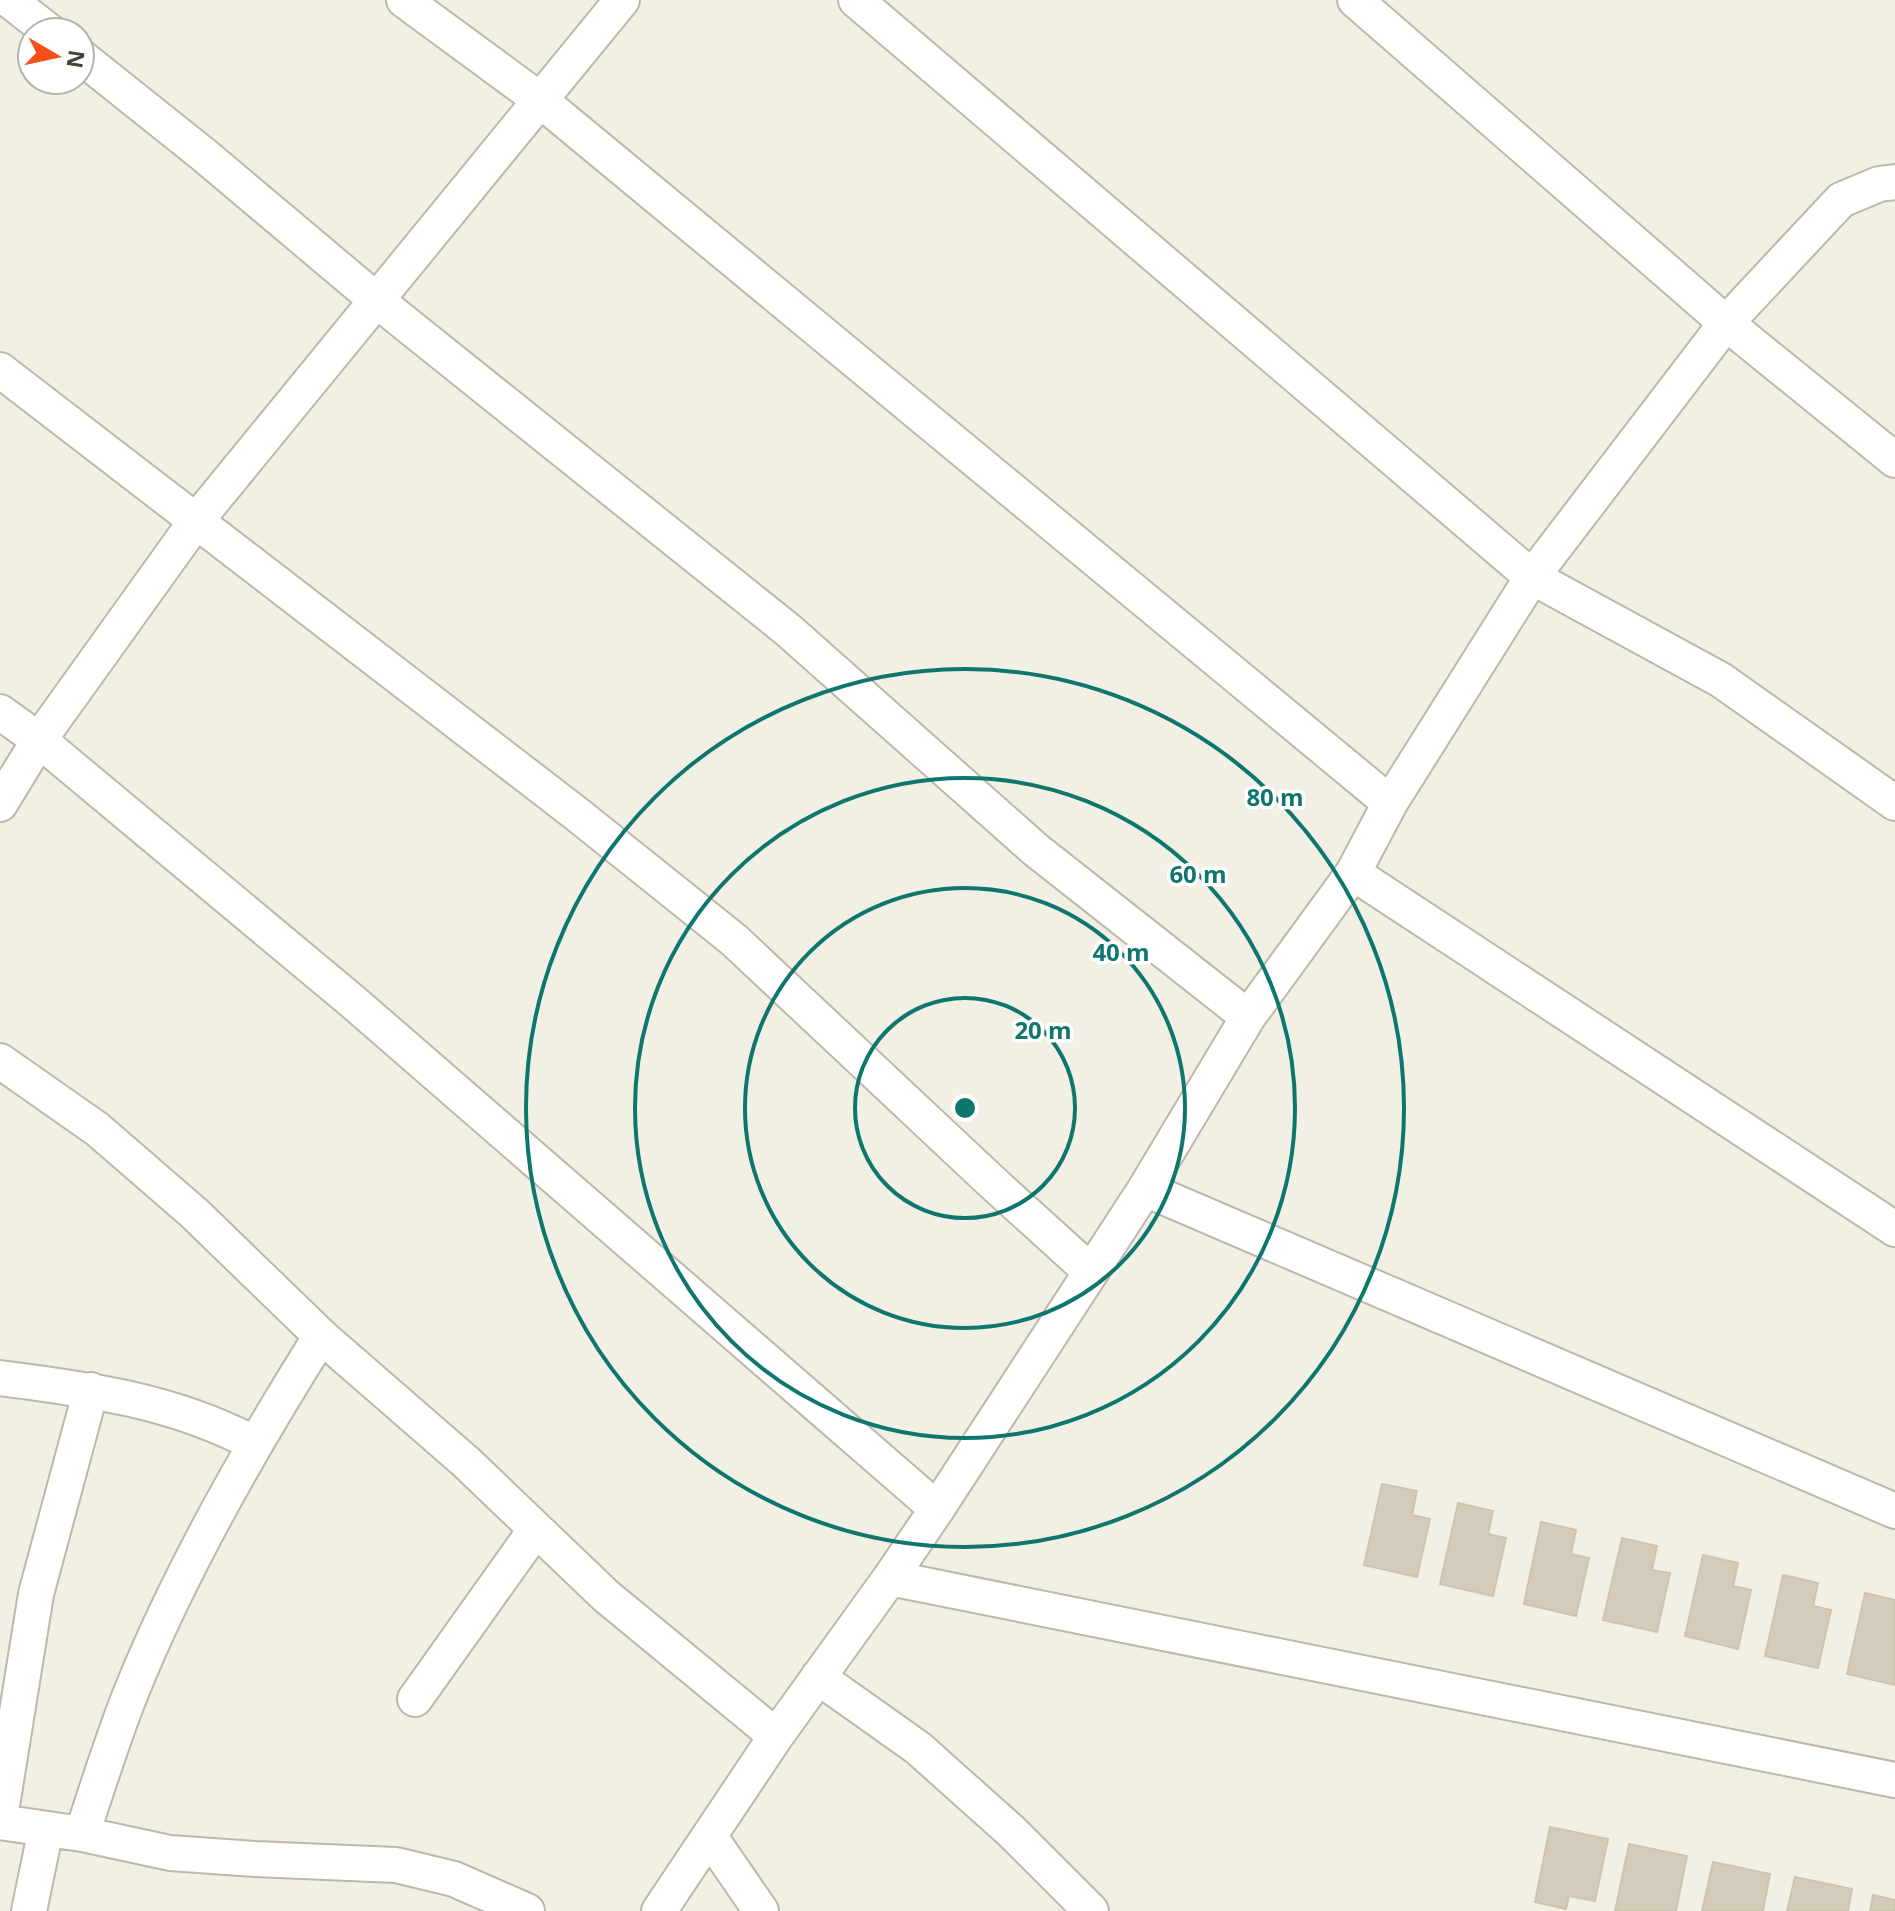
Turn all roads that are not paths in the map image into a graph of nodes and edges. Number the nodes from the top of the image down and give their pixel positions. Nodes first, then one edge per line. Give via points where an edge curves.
1 (9, 0) edge
2 (404, 0) edge
3 (622, 0) edge
4 (856, 0) edge
5 (1355, 0) edge
6 (30, 16) edge
7 (96, 69) edge
8 (540, 100) junction
9 (1895, 182) edge
10 (375, 299) junction
11 (1726, 323) junction
12 (0, 370) edge
13 (1895, 460) edge
14 (196, 521) junction
15 (1532, 577) junction
16 (0, 712) edge
17 (39, 740) junction
18 (1892, 794) edge
19 (1390, 803) junction
20 (0, 804) edge
21 (1353, 873) junction
22 (1248, 1017) junction
23 (0, 1061) edge
24 (1145, 1189) junction
25 (1895, 1229) edge
26 (1090, 1271) junction
27 (321, 1336) junction
28 (0, 1378) edge
29 (91, 1390) junction
30 (255, 1444) junction
31 (937, 1509) junction
32 (1895, 1511) edge
33 (536, 1529) junction
34 (890, 1578) junction
35 (818, 1677) junction
36 (415, 1699) dead end
37 (776, 1736) junction
38 (1895, 1780) edge
39 (0, 1820) edge
40 (46, 1829) junction
41 (82, 1834) junction
42 (710, 1837) junction
43 (29, 1911) edge
44 (527, 1911) edge
45 (659, 1911) edge
46 (761, 1911) edge
47 (1091, 1911) edge

1 - 6 street
2 - 8 street
3 - 8 street
4 - 15 street
5 - 11 street
7 - 10 street
8 - 10 street
8 - 19 street
9 - 11 street via 1841,200
10 - 14 street
10 - 22 street via 788,630 1036,850
11 - 13 street
11 - 15 street
12 - 14 street
14 - 17 street
14 - 26 street via 734,940
15 - 18 street via 1721,680
15 - 19 street
16 - 17 street
17 - 20 street
17 - 31 street via 352,1001
19 - 21 street
21 - 22 street
21 - 25 street
22 - 24 street
23 - 27 street via 97,1129 194,1213
24 - 26 street
24 - 32 street
26 - 31 street
27 - 30 street
27 - 33 street
28 - 29 street
29 - 30 street via 180,1412
29 - 39 street via 36,1594
30 - 41 street via 193,1559 132,1690
31 - 34 street
33 - 36 street
33 - 37 street via 606,1596
34 - 35 street
34 - 38 street
35 - 37 street
35 - 47 street via 918,1748
37 - 42 street
39 - 40 street
40 - 41 street
40 - 43 street
41 - 44 street via 170,1853 396,1865 454,1879
42 - 45 street
42 - 46 street

